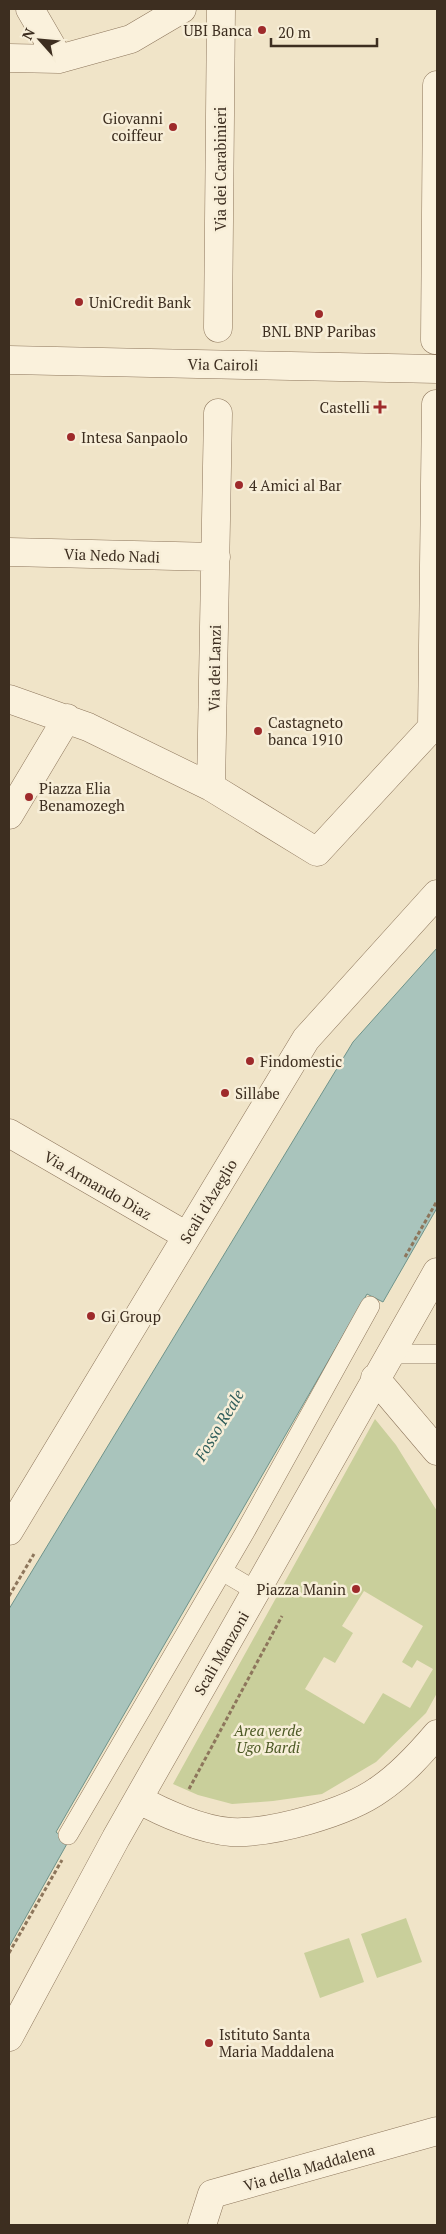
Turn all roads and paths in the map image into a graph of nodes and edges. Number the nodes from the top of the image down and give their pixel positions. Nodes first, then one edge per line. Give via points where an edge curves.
1 (30, 9) edge
2 (182, 9) edge
3 (221, 9) edge
4 (9, 58) edge
5 (59, 59) junction
6 (437, 85) edge
7 (218, 328) dead end
8 (435, 340) dead end
9 (9, 360) edge
10 (437, 369) edge
11 (436, 404) dead end
12 (218, 413) dead end
13 (9, 552) edge
14 (216, 557) junction
15 (9, 699) edge
16 (78, 722) junction
17 (435, 724) edge
18 (211, 787) junction
19 (9, 815) edge
20 (437, 894) edge
21 (9, 1134) edge
22 (188, 1236) junction
23 (437, 1272) edge
24 (370, 1306) dead end
25 (390, 1354) junction
26 (437, 1354) edge
27 (376, 1378) junction
28 (437, 1451) edge
29 (9, 1531) edge
30 (35, 1553) dead end
31 (222, 1571) junction
32 (256, 1591) junction
33 (9, 1596) edge
34 (437, 1734) edge
35 (138, 1799) junction
36 (68, 1835) dead end
37 (9, 2037) edge
38 (437, 2131) edge
39 (202, 2225) edge

1 - 5 street
2 - 5 street via 131,39
3 - 7 street, Via dei Carabinieri
4 - 5 street
6 - 8 street
9 - 10 street, Via Cairoli
11 - 17 street
12 - 14 street, Via dei Lanzi
13 - 14 street, Via Nedo Nadi
14 - 18 street, Via dei Lanzi
15 - 16 street
16 - 18 street
16 - 19 street
17 - 18 street via 317,852
20 - 22 street, Scali d'Azeglio via 306,1038
21 - 22 street, Via Armando Diaz
22 - 29 street, Scali d'Azeglio
23 - 25 street, Scali Manzoni
24 - 31 lane
25 - 26 lane
25 - 27 street, Scali Manzoni
27 - 28 street
27 - 32 street, Scali Manzoni
30 - 33 path
31 - 32 lane
31 - 36 lane
32 - 35 street, Scali Manzoni
34 - 35 street via 416,1758 379,1790 341,1809 303,1821 231,1832 180,1818
35 - 37 street, Scali Manzoni
38 - 39 street, Via della Maddalena via 212,2194

